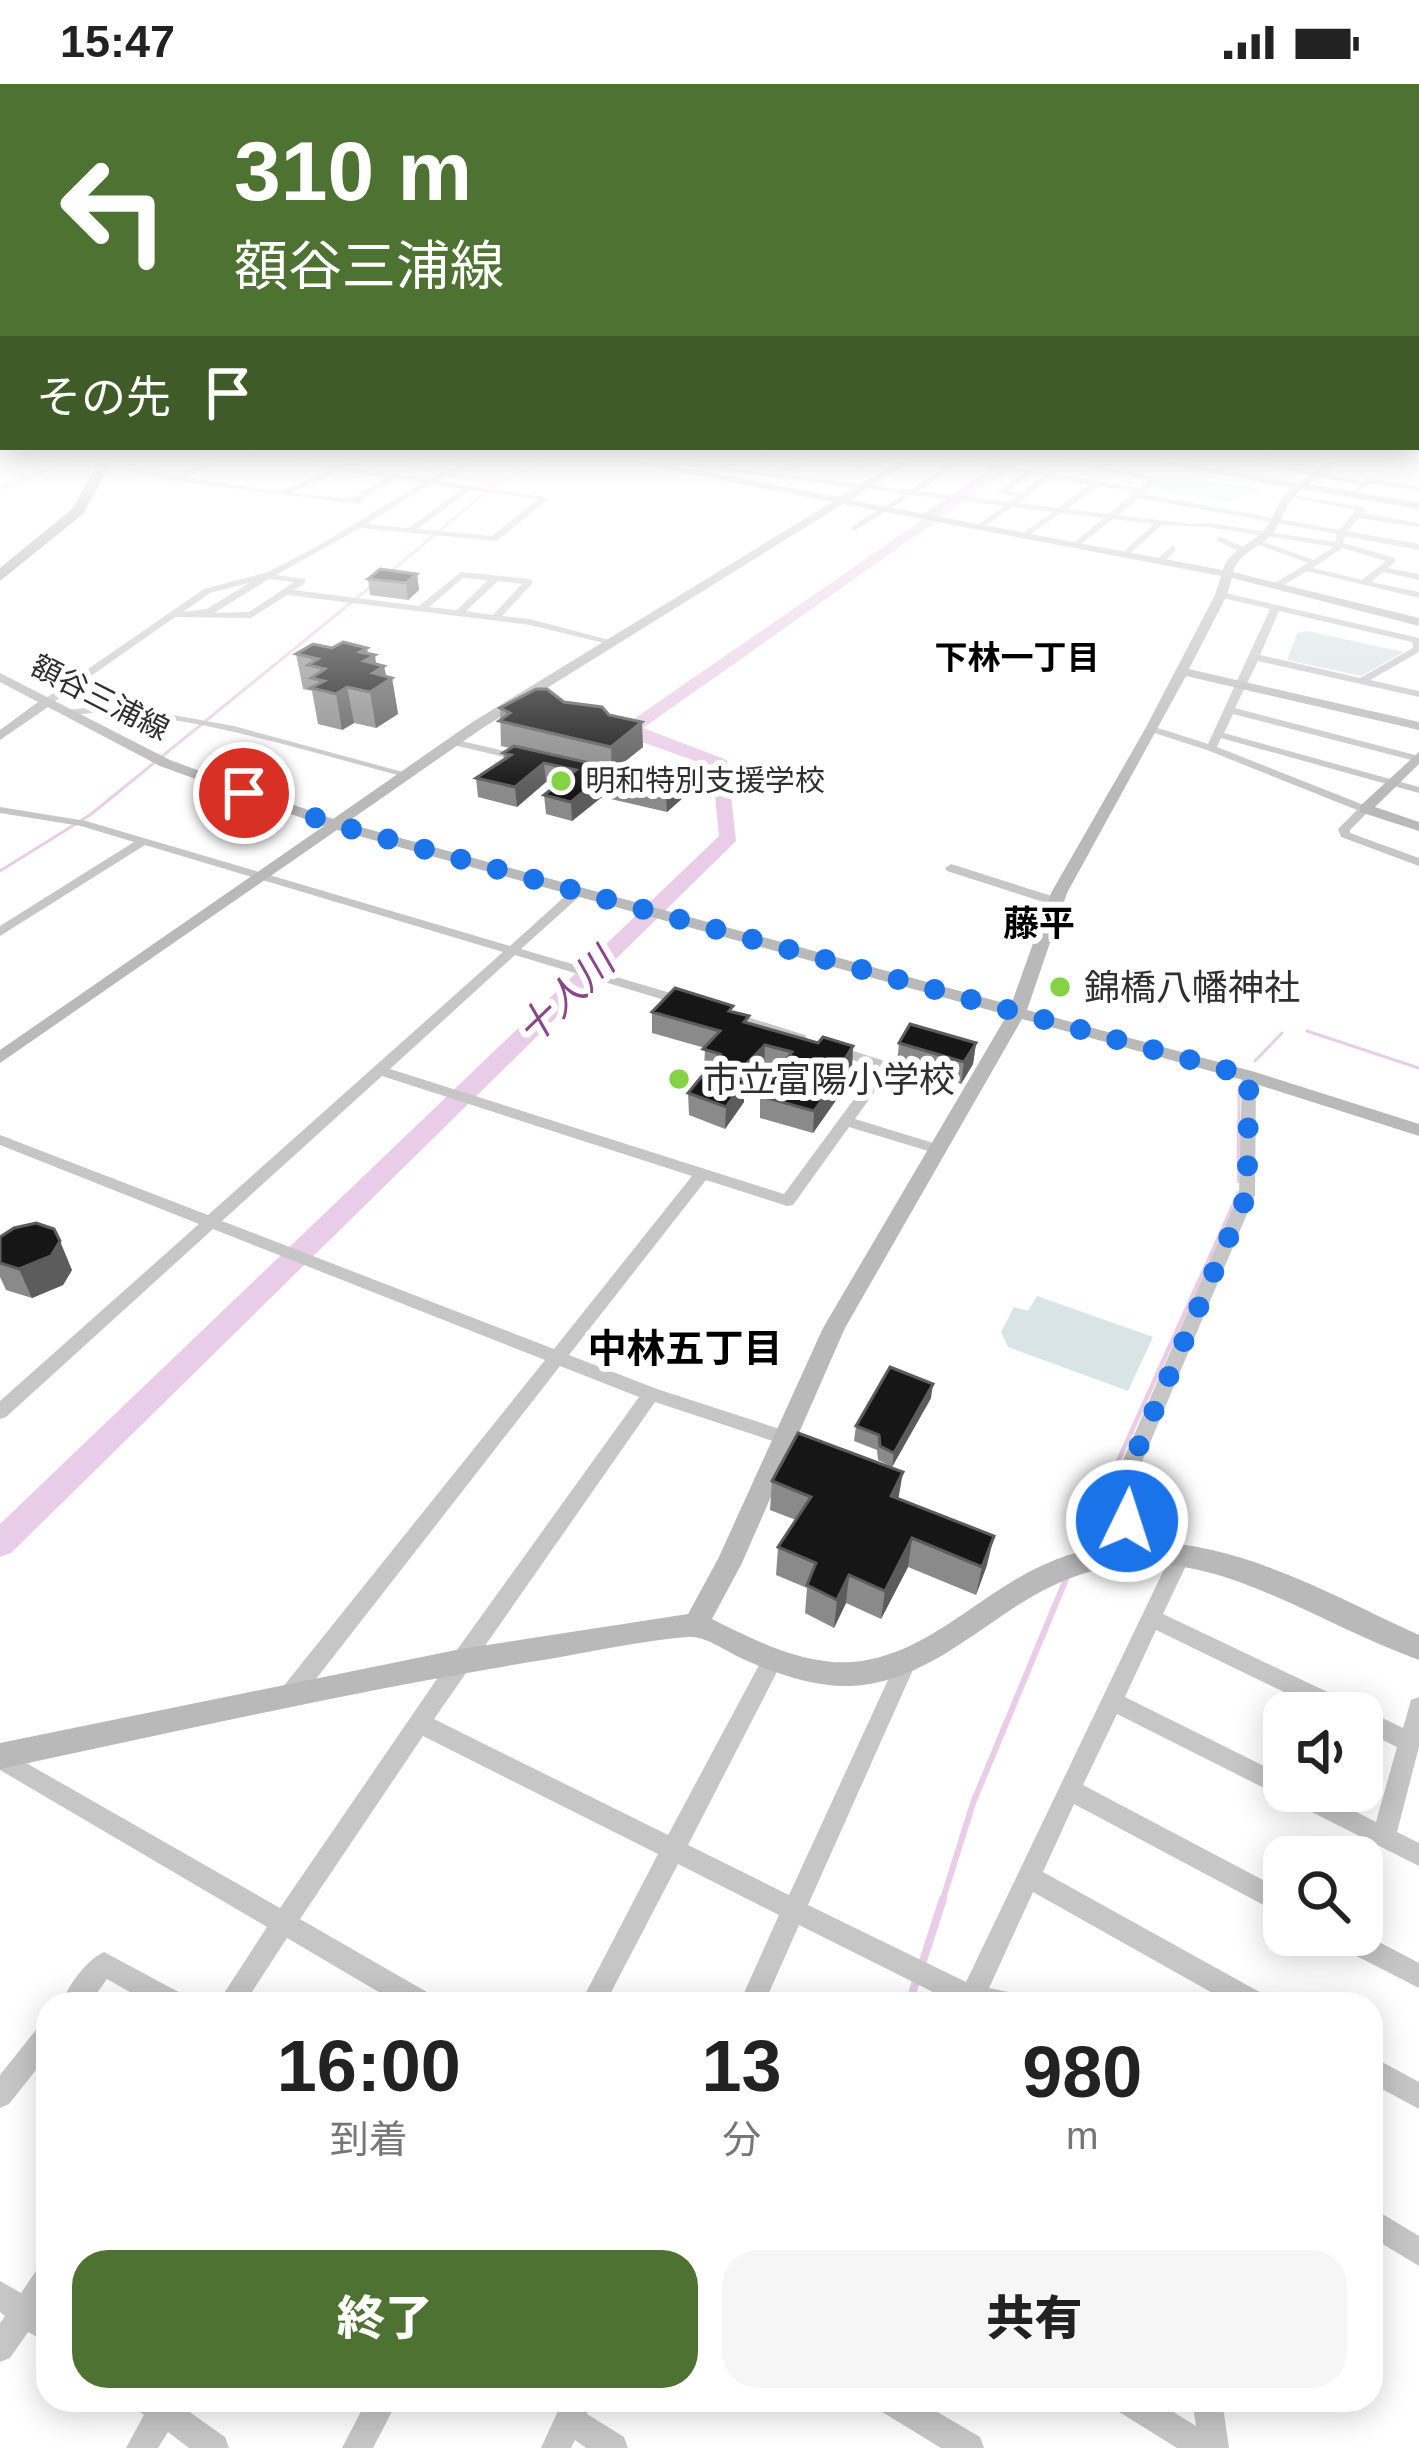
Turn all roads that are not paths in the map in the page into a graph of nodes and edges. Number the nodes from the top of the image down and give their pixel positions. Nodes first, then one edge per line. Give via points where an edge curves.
1 (273, 572) edge
2 (725, 572) edge
3 (1219, 572) edge
4 (1299, 572) edge
5 (1330, 572) edge
6 (1378, 572) edge
7 (1228, 574) junction
8 (267, 576) junction
9 (495, 579) junction
10 (1364, 583) junction
11 (1276, 586) junction
12 (286, 592) junction
13 (1221, 595) junction
14 (1419, 600) edge
15 (422, 608) junction
16 (1275, 609) junction
17 (459, 613) junction
18 (176, 615) junction
19 (200, 616) junction
20 (496, 617) junction
21 (1413, 620) edge
22 (612, 641) junction
23 (1418, 641) edge
24 (1255, 657) junction
25 (1182, 671) junction
26 (0, 676) edge
27 (1363, 680) junction
28 (1243, 683) junction
29 (1419, 694) edge
30 (47, 702) junction
31 (1230, 710) junction
32 (68, 713) junction
33 (1419, 726) edge
34 (1152, 729) junction
35 (1220, 734) junction
36 (0, 736) edge
37 (453, 742) junction
38 (1211, 748) junction
39 (1418, 758) edge
40 (545, 763) edge
41 (405, 773) junction
42 (1393, 782) junction
43 (1419, 790) edge
44 (1365, 809) junction
45 (0, 810) edge
46 (333, 824) junction
47 (1419, 827) edge
48 (142, 842) junction
49 (1419, 862) edge
50 (952, 868) dead end
51 (260, 875) junction
52 (578, 892) junction
53 (1057, 902) junction
54 (0, 932) edge
55 (512, 949) junction
56 (699, 1006) edge
57 (720, 1013) edge
58 (1018, 1013) junction
59 (0, 1058) edge
60 (379, 1070) junction
61 (1249, 1076) junction
62 (848, 1122) junction
63 (1419, 1130) edge
64 (0, 1140) edge
65 (938, 1149) junction
66 (703, 1173) junction
67 (210, 1223) junction
68 (557, 1357) junction
69 (651, 1394) junction
70 (0, 1412) edge
71 (785, 1438) junction
72 (1134, 1552) junction
73 (1181, 1555) junction
74 (1153, 1619) junction
75 (696, 1624) junction
76 (1419, 1648) edge
77 (461, 1661) junction
78 (772, 1661) junction
79 (906, 1663) junction
80 (1305, 1692) edge
81 (288, 1699) junction
82 (1112, 1701) junction
83 (1419, 1707) edge
84 (419, 1723) junction
85 (1383, 1730) edge
86 (1408, 1742) junction
87 (0, 1757) edge
88 (1263, 1776) edge
89 (1070, 1790) junction
90 (1335, 1812) edge
91 (1384, 1836) junction
92 (673, 1849) junction
93 (1419, 1855) edge
94 (1028, 1876) junction
95 (1263, 1893) edge
96 (792, 1910) junction
97 (280, 1922) junction
98 (1381, 1956) edge
99 (1419, 1976) edge
100 (82, 1992) edge
101 (154, 1992) edge
102 (236, 1992) edge
103 (402, 1992) edge
104 (598, 1992) edge
105 (756, 1992) edge
106 (959, 1992) edge
107 (974, 1992) edge
108 (1235, 1992) edge
109 (36, 2050) edge
110 (1383, 2076) edge
111 (0, 2095) edge
112 (1419, 2096) edge
113 (1383, 2230) edge
114 (1419, 2252) edge
115 (0, 2295) edge
116 (36, 2321) edge
117 (0, 2348) edge
118 (154, 2412) edge
119 (164, 2412) edge
120 (376, 2412) edge
121 (909, 2412) edge
122 (1146, 2412) edge
123 (1210, 2412) edge
124 (568, 2423) edge
125 (141, 2448) edge
126 (214, 2448) edge
127 (357, 2448) edge
128 (613, 2448) edge
129 (969, 2448) edge
130 (1205, 2448) edge
131 (1214, 2448) edge

1 - 8 street
2 - 22 street
3 - 7 street
4 - 11 street
5 - 10 street
6 - 10 street
7 - 11 street
7 - 13 street
8 - 12 street via 302,580
8 - 18 street via 207,591
8 - 19 street
9 - 15 street via 461,575
9 - 17 street
9 - 20 street via 529,583
10 - 14 street
11 - 21 street
12 - 15 street
12 - 19 street via 251,616
13 - 16 street
13 - 25 street
14 - 21 street
15 - 17 street
16 - 23 street
16 - 24 street
17 - 20 street
18 - 19 street
18 - 30 street
20 - 22 street
22 - 37 street
23 - 27 street via 1418,649
24 - 27 street
24 - 28 street
25 - 28 street
25 - 34 street
26 - 30 street, 額谷三浦線
27 - 29 street
28 - 31 street
28 - 33 street
30 - 32 street, 額谷三浦線
30 - 36 street
31 - 35 street
31 - 39 street
32 - 41 street via 88,707 206,723
32 - 46 street, 額谷三浦線 via 160,760
34 - 38 street
34 - 53 street
35 - 38 street
35 - 42 street
37 - 40 street
37 - 41 street
38 - 44 street
39 - 42 street
41 - 46 street
42 - 43 street
42 - 44 street
44 - 47 street
44 - 49 street via 1345,836
45 - 48 street
46 - 51 street
46 - 52 street, 額谷三浦線
48 - 51 street
48 - 54 street
50 - 53 street
51 - 55 street
51 - 59 street
52 - 55 street
52 - 58 street, 額谷三浦線
53 - 58 street
55 - 56 street
55 - 60 street
57 - 62 street via 886,1066
58 - 61 street, 額谷三浦線
58 - 65 street
60 - 66 street
60 - 67 street
61 - 63 street, 額谷三浦線
61 - 72 street via 1247,1195 1120,1490
62 - 65 street
62 - 66 street via 788,1201
64 - 67 street
65 - 71 street via 834,1328
66 - 68 street
67 - 68 street
67 - 70 street
68 - 69 street
68 - 81 street
69 - 71 street
69 - 77 street
71 - 75 street
72 - 73 street
72 - 79 street via 1047,1574
73 - 74 street
73 - 76 street via 1269,1580
74 - 80 street
74 - 82 street
75 - 77 street
75 - 78 street
77 - 81 street
77 - 84 street
78 - 79 street via 851,1674
78 - 92 street
79 - 96 street
81 - 87 street
82 - 88 street
82 - 89 street
83 - 86 street
84 - 92 street
84 - 97 street
85 - 86 street
86 - 91 street
87 - 97 street
89 - 94 street
89 - 95 street
90 - 91 street
91 - 93 street
92 - 96 street
92 - 104 street
94 - 107 street
94 - 108 street
96 - 105 street
96 - 106 street
97 - 102 street
97 - 103 street
98 - 99 street
100 - 101 street via 104,1964
109 - 111 street
110 - 112 street
113 - 114 street
115 - 116 street
116 - 117 street
118 - 125 street
119 - 126 street
120 - 127 street
121 - 129 street
122 - 130 street
123 - 131 street
124 - 128 street

